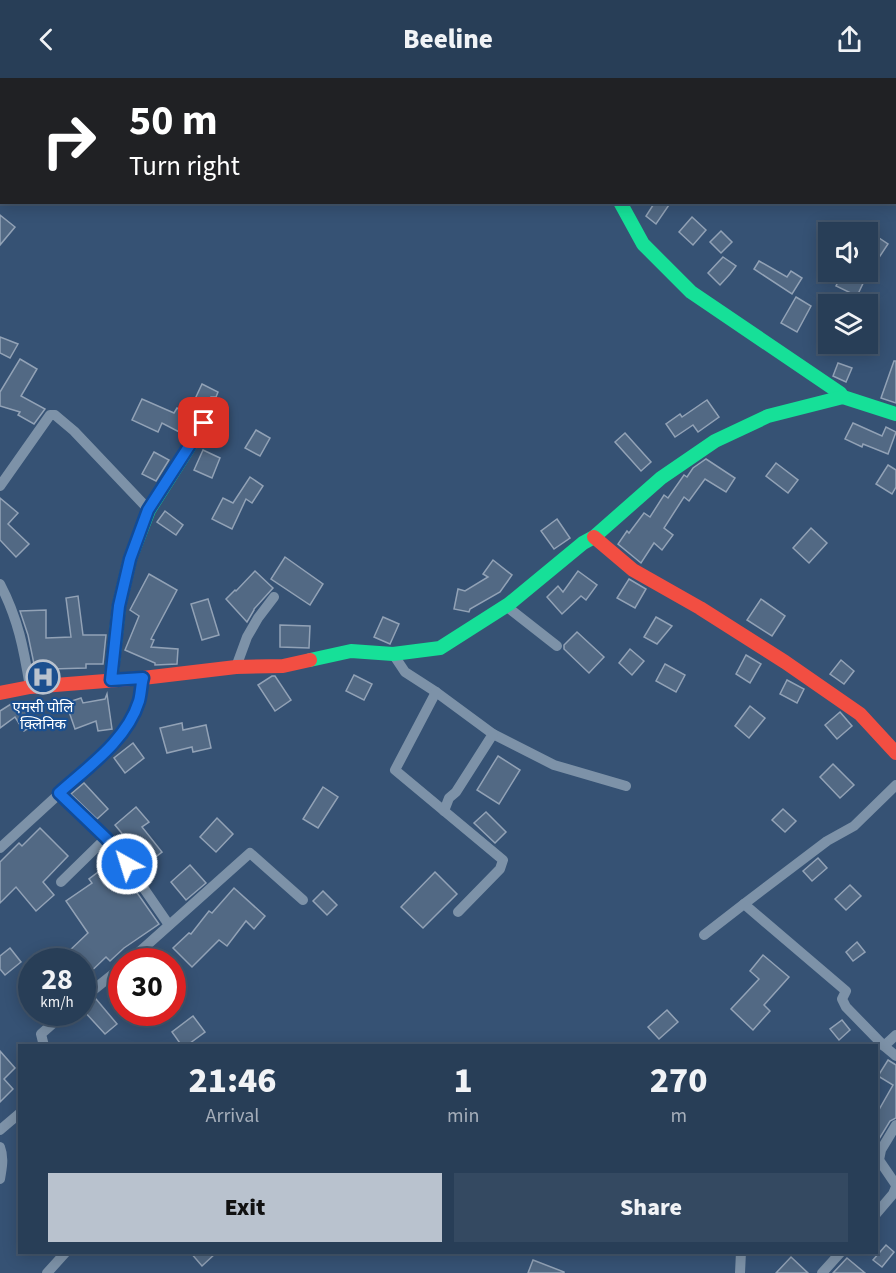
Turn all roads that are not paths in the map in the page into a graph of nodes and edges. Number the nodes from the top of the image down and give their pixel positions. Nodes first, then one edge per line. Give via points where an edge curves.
1 (621, 204) edge
2 (843, 398) junction
3 (215, 406) dead end
4 (896, 414) edge
5 (0, 486) edge
6 (148, 510) junction
7 (594, 537) junction
8 (0, 584) edge
9 (274, 597) dead end
10 (506, 606) junction
11 (557, 646) dead end
12 (393, 654) junction
13 (236, 667) junction
14 (143, 678) junction
15 (111, 680) junction
16 (30, 687) junction
17 (436, 692) junction
18 (0, 693) edge
19 (493, 735) junction
20 (896, 753) edge
21 (896, 785) edge
22 (626, 786) dead end
23 (59, 793) junction
24 (444, 811) junction
25 (106, 838) junction
26 (0, 848) edge
27 (61, 882) dead end
28 (303, 900) dead end
29 (744, 904) junction
30 (458, 912) dead end
31 (169, 925) junction
32 (704, 935) dead end
33 (144, 948) edge
34 (108, 978) edge
35 (96, 988) edge
36 (50, 1026) edge
37 (896, 1035) edge
38 (44, 1044) edge
39 (884, 1046) junction
40 (896, 1056) edge
41 (18, 1115) edge
42 (896, 1125) edge
43 (0, 1130) edge
44 (0, 1147) edge
45 (0, 1179) edge
46 (896, 1186) edge
47 (878, 1212) edge
48 (64, 1254) edge
49 (741, 1254) edge
50 (839, 1254) edge
51 (824, 1272) edge
52 (47, 1273) edge
53 (740, 1273) edge

1 - 2 street via 643,244 691,292
2 - 4 street
2 - 7 street via 768,416 715,441 662,478
3 - 6 street
5 - 6 street via 50,415 55,415
6 - 15 street via 130,559 119,606
7 - 10 street
7 - 20 street via 633,570 700,608 860,714
8 - 16 street via 22,642
9 - 13 street via 246,637
10 - 11 street
10 - 12 street via 440,648
12 - 13 street via 351,651 283,666
12 - 17 street via 405,672
13 - 14 street
14 - 15 street
14 - 23 street via 139,701 127,726 106,751
15 - 16 street
16 - 18 street
17 - 19 street
17 - 24 street via 395,770
19 - 22 street via 554,765
19 - 24 street
21 - 29 street via 854,826 827,841
23 - 25 street
23 - 26 street
24 - 30 street via 503,860 500,869
25 - 27 street
25 - 31 street
28 - 31 street via 250,853
29 - 32 street
29 - 39 street via 846,991 842,999 846,1007
31 - 33 street
34 - 35 street
36 - 38 street via 41,1034
37 - 39 street
39 - 40 street
41 - 43 street
42 - 46 street via 879,1160
44 - 45 street
46 - 47 street
48 - 52 street
49 - 53 street
50 - 51 street

